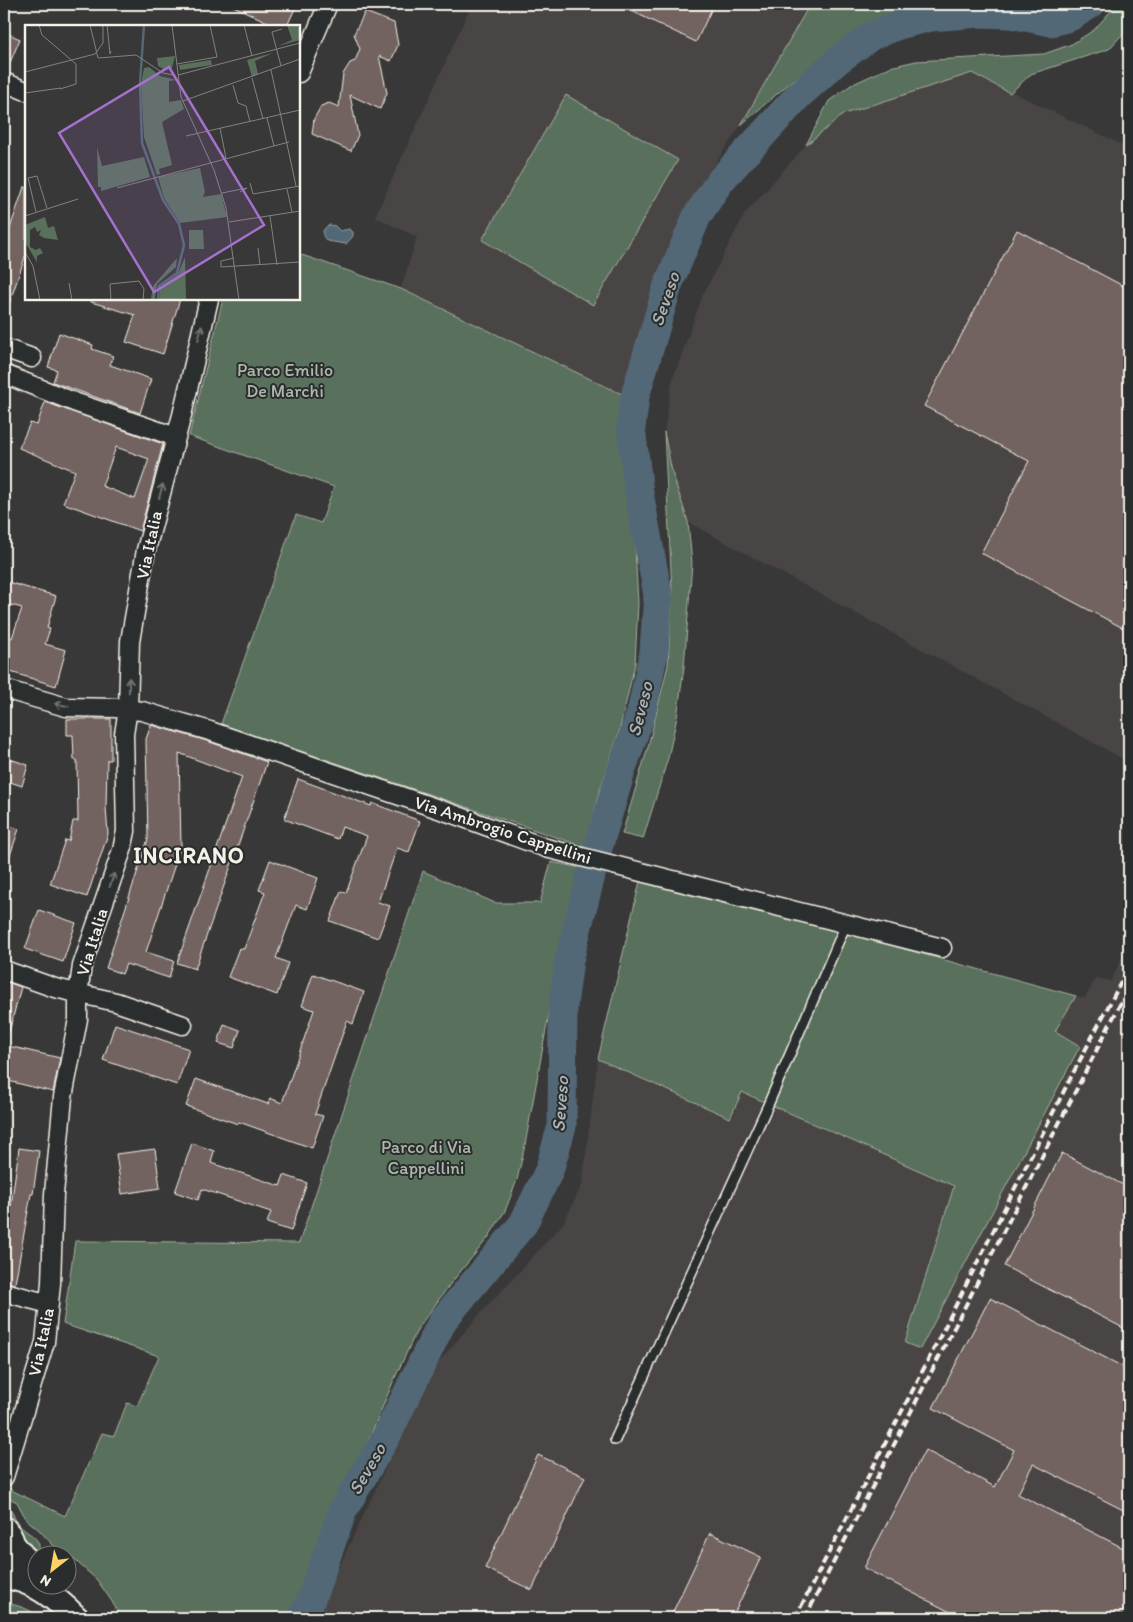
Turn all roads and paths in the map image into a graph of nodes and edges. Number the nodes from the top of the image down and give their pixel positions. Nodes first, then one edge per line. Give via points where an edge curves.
1 (328, 4) edge
2 (300, 71) edge
3 (4, 82) edge
4 (25, 91) edge
5 (209, 300) edge
6 (4, 348) edge
7 (32, 358) dead end
8 (4, 374) edge
9 (176, 438) junction
10 (4, 689) edge
11 (128, 709) junction
12 (846, 924) junction
13 (942, 948) dead end
14 (4, 970) edge
15 (78, 994) junction
16 (183, 1025) dead end
17 (4, 1292) edge
18 (49, 1304) junction
19 (615, 1440) dead end
20 (4, 1477) edge
21 (6, 1533) edge
22 (28, 1561) edge
23 (4, 1571) edge
24 (4, 1576) edge
25 (65, 1594) edge
26 (76, 1618) edge
27 (80, 1618) edge

1 - 2 street
3 - 4 street
9 -> 5 street, Via Italia
6 - 7 street
8 - 9 street
11 -> 9 street, Via Italia via 130,641 146,550
11 -> 10 street, Via Ambrogio Cappellini via 66,707
11 - 12 street, Via Ambrogio Cappellini via 210,732 546,848
15 -> 11 street, Via Italia via 82,966 126,831 124,734
12 - 13 street, Via Ambrogio Cappellini
12 - 19 lane via 768,1105
14 - 15 street
15 - 16 street via 116,1002
15 - 18 street, Via Italia via 78,1019 63,1097
17 - 18 street
18 - 20 street, Via Italia via 45,1342
21 - 22 street
21 - 23 street via 13,1554
24 - 26 street via 30,1582
25 - 27 street

